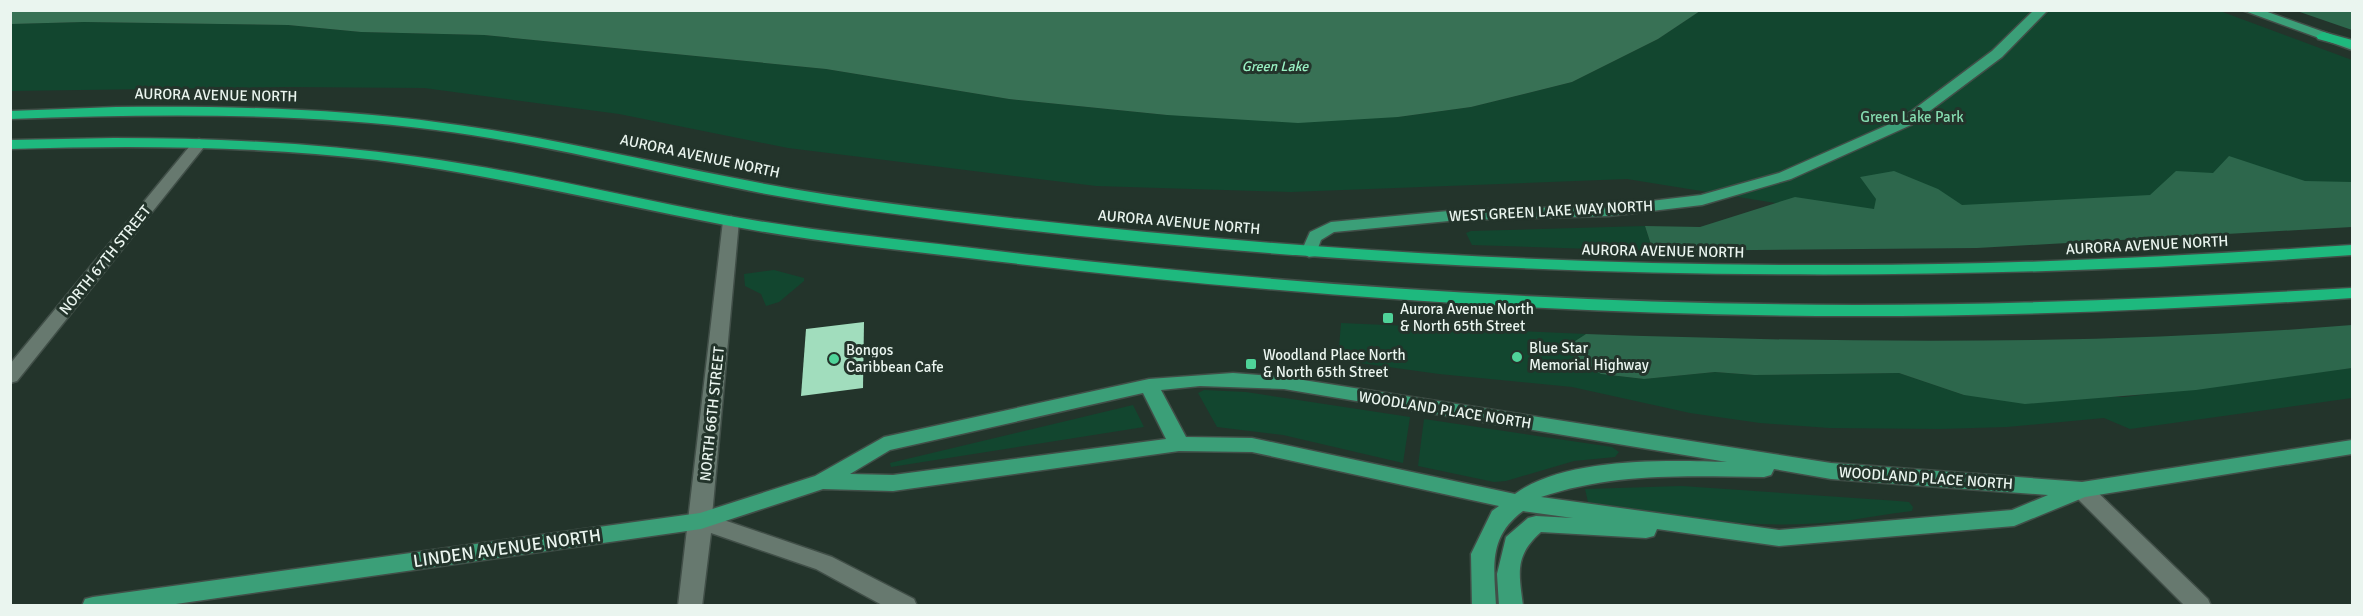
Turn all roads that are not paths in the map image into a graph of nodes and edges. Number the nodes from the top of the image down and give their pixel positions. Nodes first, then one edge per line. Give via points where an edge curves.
1 (2042, 10) edge
2 (2248, 10) edge
3 (2352, 45) edge
4 (10, 115) edge
5 (200, 144) junction
6 (10, 145) edge
7 (731, 221) junction
8 (2352, 250) edge
9 (1309, 252) junction
10 (2352, 293) edge
11 (10, 377) edge
12 (1149, 385) junction
13 (1179, 444) junction
14 (2352, 447) edge
15 (1831, 471) junction
16 (822, 481) junction
17 (2082, 490) junction
18 (1516, 502) junction
19 (701, 521) junction
20 (1779, 538) junction
21 (93, 606) edge
22 (690, 606) edge
23 (906, 606) edge
24 (1484, 606) edge
25 (1511, 606) edge
26 (2200, 606) edge

1 - 9 main road, WEST GREEN LAKE WAY NORTH via 1997,54 1906,122 1785,176 1702,200 1621,210 1459,215 1331,227 1317,232
2 - 3 main road
4 - 9 highway, AURORA AVENUE NORTH via 178,110 368,119 500,135 765,189 885,207 1012,224
5 - 6 highway
5 - 7 highway via 420,161
5 - 11 street, NORTH 67TH STREET
7 - 10 highway via 1217,280 1593,306 1985,310
7 - 19 street, NORTH 66TH STREET
8 - 9 highway, AURORA AVENUE NORTH via 2089,267 1804,271 1623,268
12 - 13 main road
12 - 15 main road, WOODLAND PLACE NORTH via 1246,378
12 - 16 main road, WOODLAND PLACE NORTH via 884,444
13 - 16 main road, WOODLAND PLACE NORTH via 893,483
13 - 18 main road, WOODLAND PLACE NORTH via 1252,445 1290,451
14 - 17 main road, WOODLAND PLACE NORTH
15 - 17 main road, WOODLAND PLACE NORTH
15 - 18 main road via 1644,468 1599,472 1567,478 1534,490
16 - 19 main road, WOODLAND PLACE NORTH
17 - 20 main road, WOODLAND PLACE NORTH via 2014,518
17 - 26 street
18 - 20 main road, WOODLAND PLACE NORTH
18 - 24 main road via 1494,525 1484,546 1479,584
19 - 21 main road, LINDEN AVENUE NORTH
19 - 22 street, NORTH 66TH STREET
19 - 23 street, LINDEN AVENUE NORTH via 824,563
20 - 25 main road via 1536,524 1514,543 1508,574

